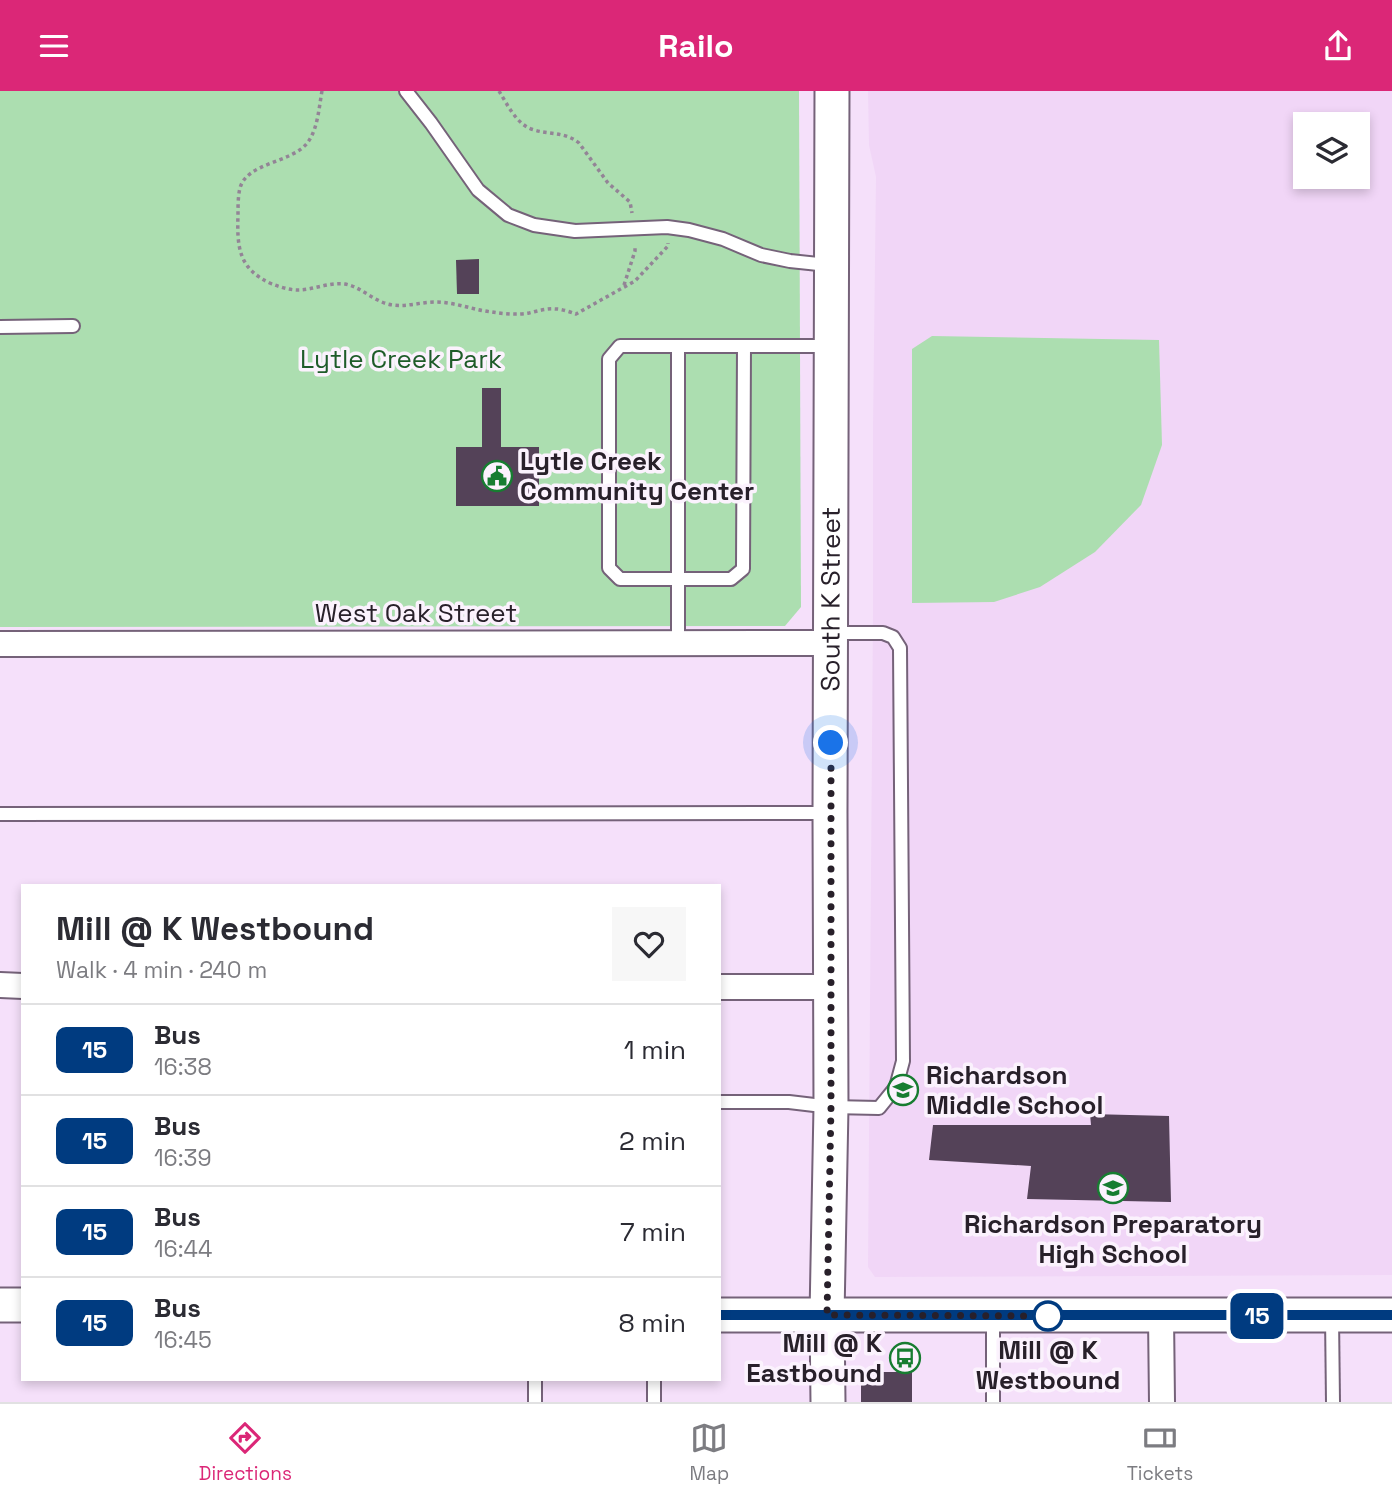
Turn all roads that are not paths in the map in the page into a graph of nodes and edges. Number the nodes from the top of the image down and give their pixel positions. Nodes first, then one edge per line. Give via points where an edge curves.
1 (406, 91) edge
2 (832, 91) edge
3 (833, 265) junction
4 (73, 326) dead end
5 (0, 327) edge
6 (678, 346) junction
7 (744, 346) junction
8 (832, 346) junction
9 (677, 579) junction
10 (831, 638) junction
11 (678, 643) junction
12 (0, 644) edge
13 (830, 813) junction
14 (0, 814) edge
15 (0, 985) edge
16 (21, 986) edge
17 (721, 987) edge
18 (831, 987) junction
19 (721, 1102) edge
20 (831, 1107) junction
21 (0, 1305) edge
22 (21, 1305) edge
23 (721, 1315) edge
24 (827, 1315) junction
25 (1392, 1315) edge
26 (993, 1316) junction
27 (1161, 1316) junction
28 (1332, 1316) junction
29 (0, 1328) edge
30 (21, 1328) edge
31 (535, 1381) edge
32 (654, 1381) edge
33 (535, 1402) edge
34 (653, 1402) edge
35 (828, 1402) edge
36 (993, 1402) edge
37 (1162, 1402) edge
38 (1332, 1402) edge

1 - 3 lane via 478,190 508,215 534,225 575,231 689,230 761,255
2 - 3 street, South K Street
3 - 8 street, South K Street
4 - 5 lane
6 - 7 lane
6 - 9 lane
6 - 9 lane via 620,346 609,359 609,568 620,579
7 - 8 lane
7 - 9 lane via 743,569 731,579
8 - 10 street, South K Street
9 - 11 lane
10 - 11 street, West Oak Street
10 - 13 street, South K Street
10 - 20 lane via 883,633 893,637 900,648 903,1062 896,1087 879,1108
11 - 12 street, West Oak Street
13 - 14 lane
13 - 18 street, South K Street
15 - 16 street
17 - 18 street
18 - 20 street, South K Street
19 - 20 lane
20 - 24 street, South K Street
21 - 22 street
23 - 24 street
24 - 26 street
24 - 35 street, South K Street
25 - 28 street
26 - 27 street
26 - 36 lane
27 - 28 street
27 - 37 street
28 - 38 lane
29 - 30 street
31 - 33 lane
32 - 34 lane

